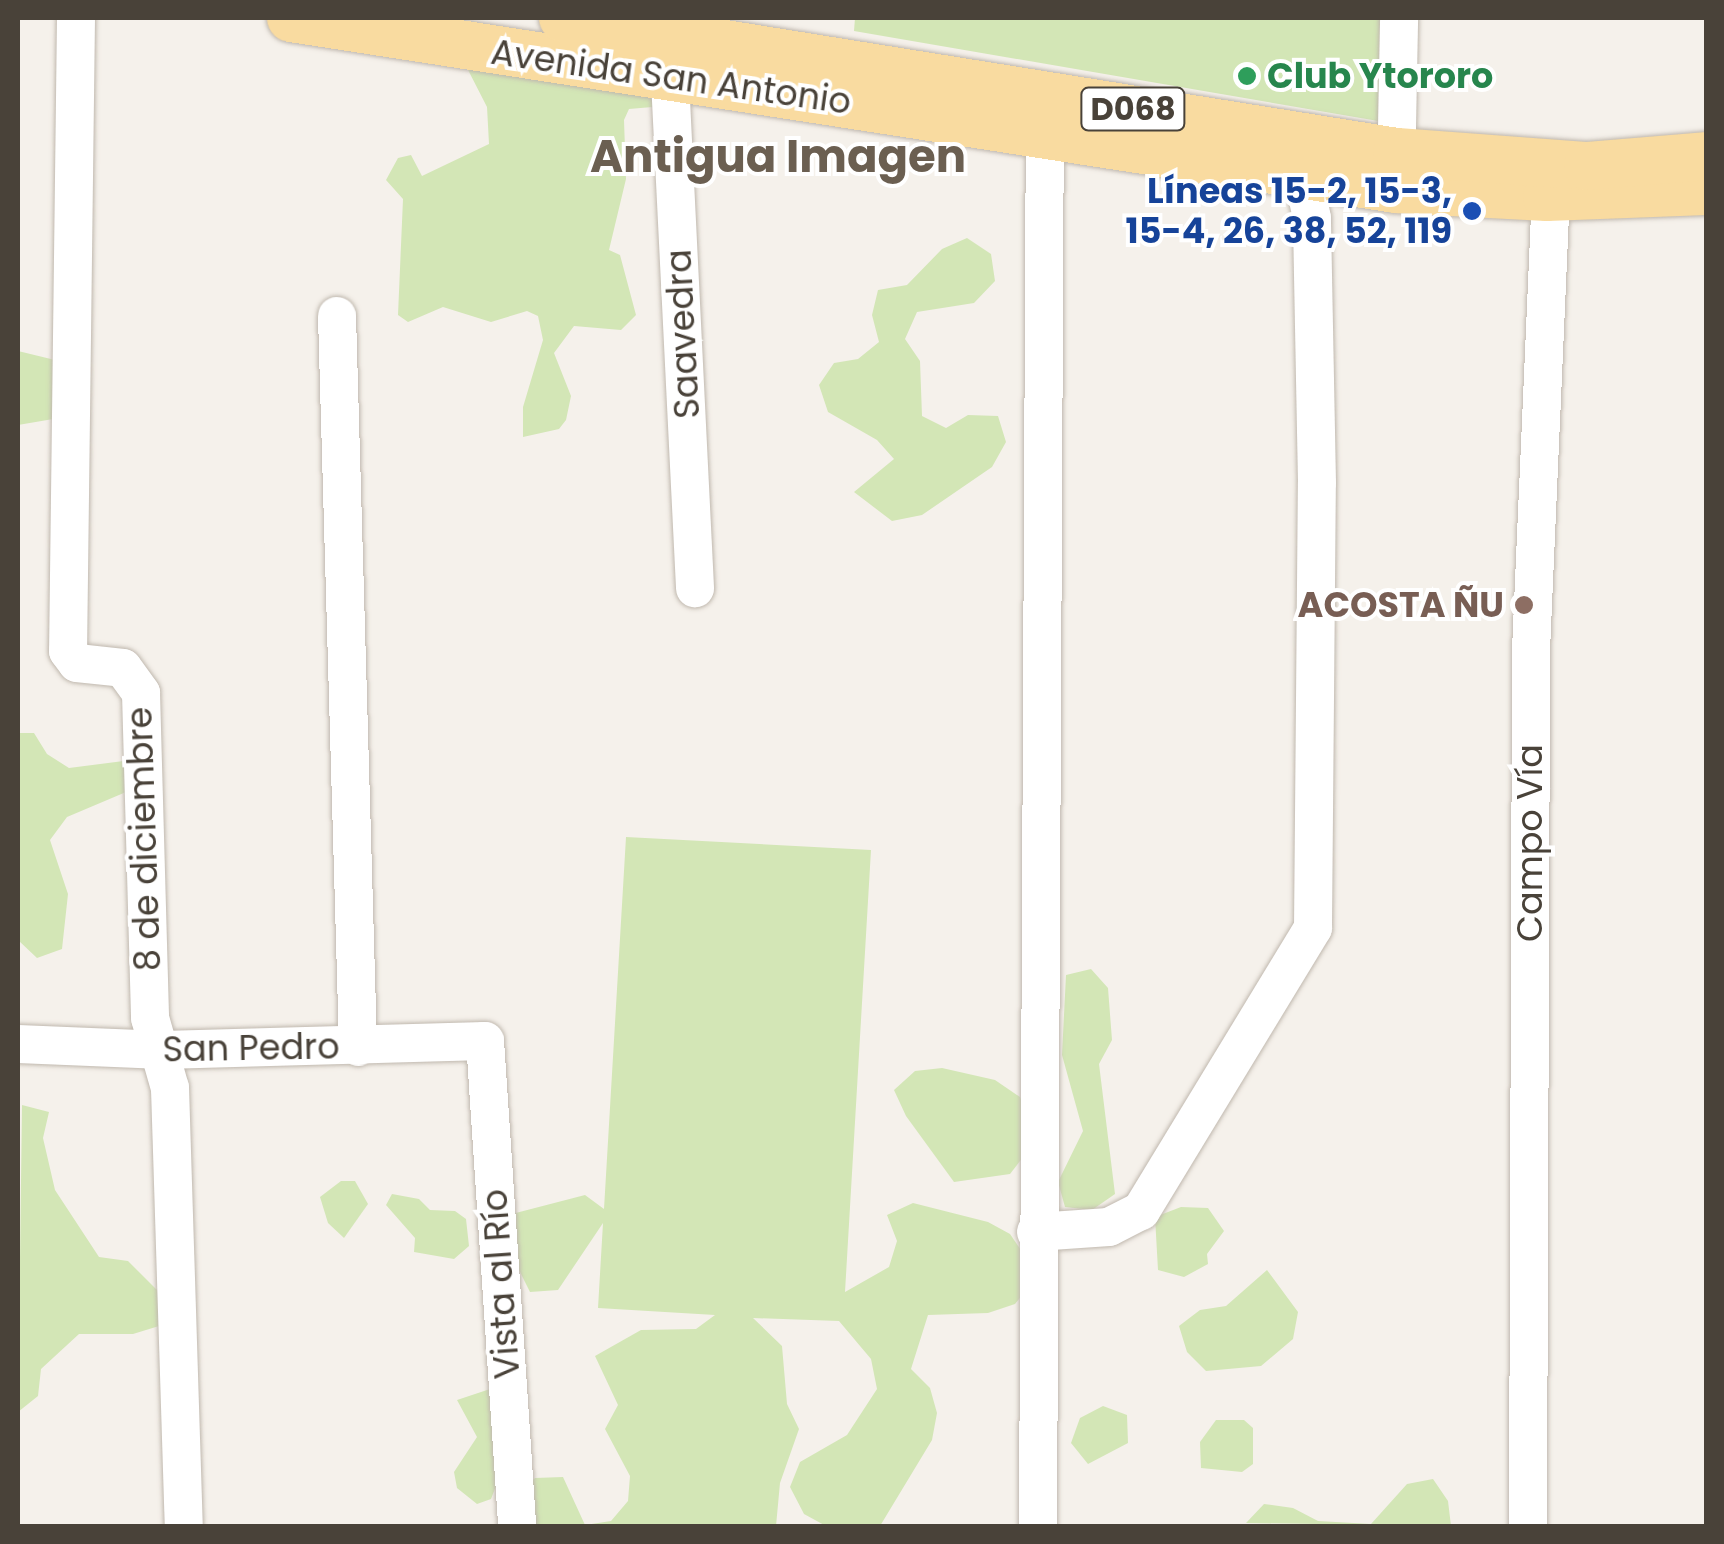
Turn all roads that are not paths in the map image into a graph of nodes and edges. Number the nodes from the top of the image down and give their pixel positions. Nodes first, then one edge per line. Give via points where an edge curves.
1 (76, 18) edge
2 (291, 18) edge
3 (563, 18) edge
4 (1399, 18) edge
5 (676, 44) edge
6 (1045, 112) junction
7 (1706, 156) edge
8 (1396, 171) junction
9 (1302, 172) junction
10 (1550, 179) junction
11 (1706, 191) edge
12 (337, 316) dead end
13 (695, 588) dead end
14 (485, 1041) joint
15 (18, 1044) edge
16 (358, 1047) junction
17 (163, 1050) junction
18 (1036, 1232) junction
19 (184, 1526) edge
20 (516, 1526) edge
21 (1038, 1526) edge
22 (1528, 1526) edge

1 - 17 street, 8 de diciembre via 68,651 77,663 123,668 140,692 150,1018
2 - 5 main road, Avenida San Antonio / D068
3 - 5 main road, Avenida San Antonio / D068
4 - 8 street
5 - 6 main road, Avenida San Antonio / D068
5 - 13 street, Saavedra
6 - 8 main road, Avenida San Antonio / D068
6 - 9 main road, Avenida San Antonio / D068
6 - 18 street
7 - 10 main road, Avenida San Antonio / D068 via 1588,166
8 - 9 main road, Avenida San Antonio / D068
8 - 10 main road, Avenida San Antonio / D068
9 - 18 street via 1312,218 1316,464 1313,928 1140,1211 1109,1226
10 - 11 main road, Avenida San Antonio / D068
10 - 22 street, Campo Vía via 1531,650
12 - 16 street
14 - 16 street, San Pedro
14 - 20 street, Vista al Río
15 - 17 street, San Pedro
16 - 17 street, San Pedro
17 - 19 street, 8 de diciembre via 170,1088
18 - 21 street

